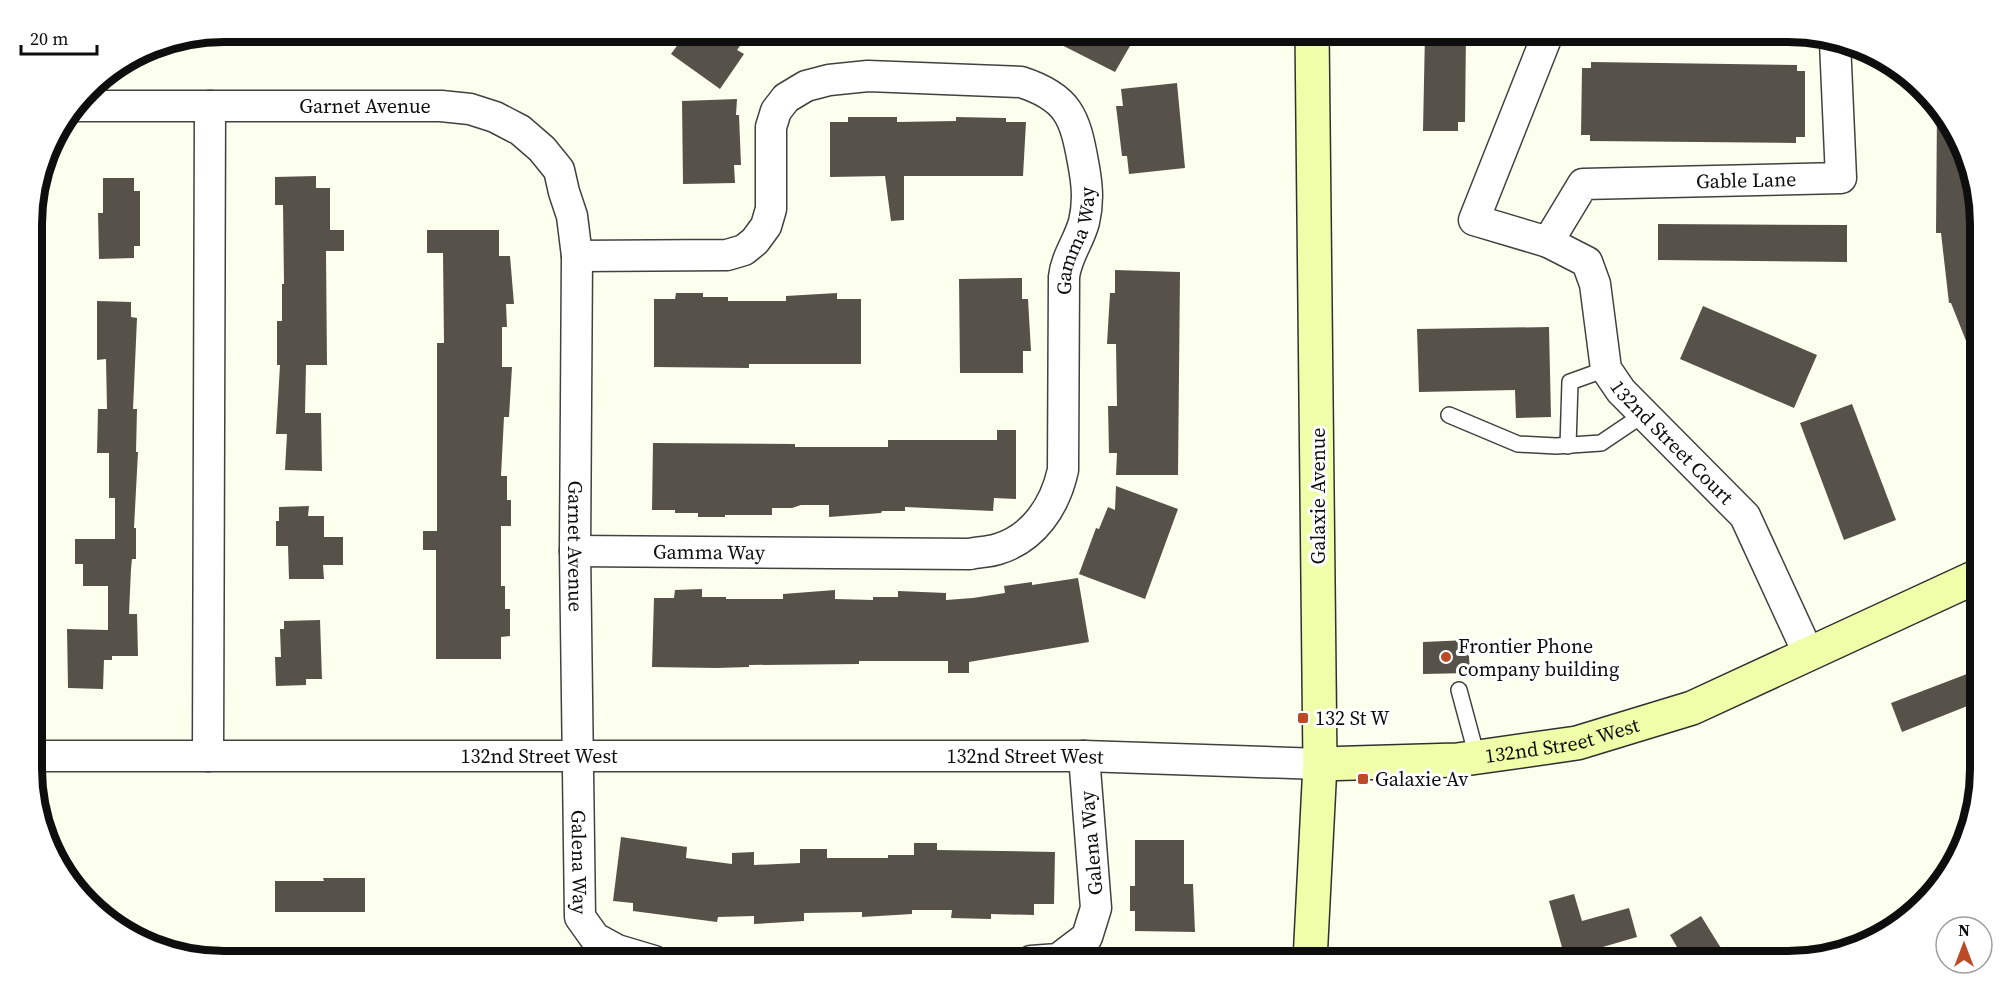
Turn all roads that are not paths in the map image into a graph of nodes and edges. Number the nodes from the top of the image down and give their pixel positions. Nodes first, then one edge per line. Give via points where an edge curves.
1 (1312, 42) edge
2 (1545, 42) edge
3 (1835, 48) edge
4 (86, 106) edge
5 (210, 106) junction
6 (1548, 242) junction
7 (577, 256) junction
8 (1606, 369) junction
9 (1644, 414) junction
10 (1449, 415) dead end
11 (1568, 446) junction
12 (575, 551) junction
13 (1970, 580) edge
14 (1809, 655) junction
15 (1460, 690) dead end
16 (42, 756) edge
17 (208, 756) junction
18 (578, 756) junction
19 (1084, 756) junction
20 (1477, 757) junction
21 (1320, 765) junction
22 (620, 951) edge
23 (1069, 951) edge
24 (1311, 951) edge

1 - 21 street, Galaxie Avenue
2 - 6 street, 132nd Street Court via 1474,220
3 - 6 street, Gable Lane via 1842,178 1583,184
4 - 5 street, Garnet Avenue
5 - 7 street, Garnet Avenue via 441,105 495,117 520,130 559,170 572,216
5 - 17 street
6 - 8 street, 132nd Street Court via 1587,262 1595,284
7 - 12 street, Garnet Avenue
7 - 12 street, Gamma Way via 727,255 744,250 766,226 771,209 771,127 776,111 786,98 806,86 829,80 868,76 1021,82 1054,98 1069,113 1077,130 1087,205 1080,236 1064,271 1063,470 1059,489 1037,526 998,549 970,554
8 - 9 street, 132nd Street Court
8 - 11 lane via 1570,382
9 - 11 lane via 1601,443
9 - 14 street, 132nd Street Court via 1745,516
10 - 11 lane via 1518,444
12 - 18 street, Garnet Avenue
13 - 14 street, 132nd Street West
14 - 20 street, 132nd Street West via 1692,708 1577,742
15 - 20 lane
16 - 17 street, 132nd Street West
17 - 18 street, 132nd Street West
18 - 19 street, 132nd Street West
18 - 22 street, Galena Way via 580,917 595,938
19 - 21 street, 132nd Street West
19 - 23 street, Galena Way via 1096,908 1087,937
20 - 21 street, 132nd Street West
21 - 24 street, Galaxie Avenue

